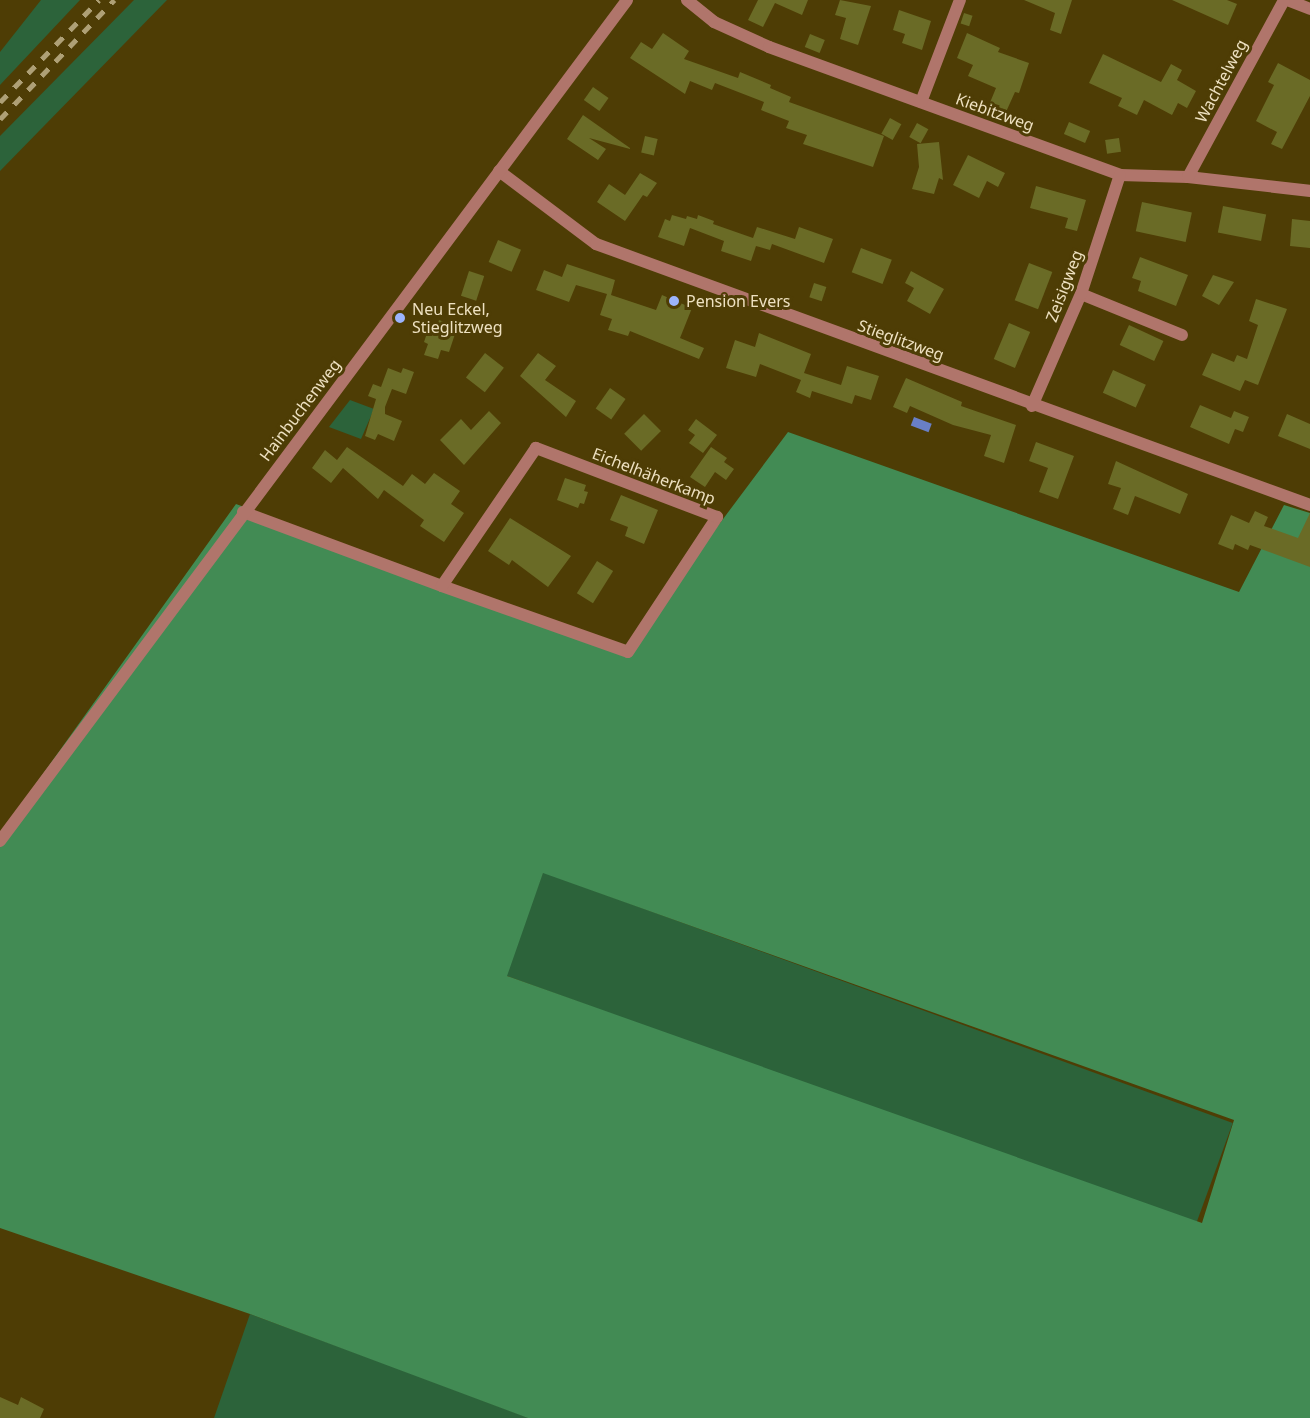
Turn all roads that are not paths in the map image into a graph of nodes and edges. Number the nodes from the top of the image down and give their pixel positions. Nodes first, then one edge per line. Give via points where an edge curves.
1 (627, 0) edge
2 (687, 0) edge
3 (960, 0) edge
4 (1286, 0) edge
5 (1310, 9) edge
6 (921, 102) junction
7 (499, 171) junction
8 (1120, 175) junction
9 (1188, 177) junction
10 (1310, 191) edge
11 (1081, 294) junction
12 (1182, 335) dead end
13 (1032, 406) junction
14 (1310, 505) edge
15 (243, 512) junction
16 (442, 586) junction
17 (0, 841) edge

1 - 7 street, Hainbuchenweg
2 - 6 street, Kiebitzweg via 714,22 769,47
3 - 6 street
4 - 5 street
4 - 9 street, Wachtelweg
6 - 8 street, Kiebitzweg
7 - 13 street, Stieglitzweg via 596,244
7 - 15 street, Hainbuchenweg
8 - 9 street, Kiebitzweg
8 - 11 street, Zeisigweg
9 - 10 street, Kiebitzweg
11 - 12 street
11 - 13 street, Zeisigweg
13 - 14 street, Stieglitzweg
15 - 16 street, Eichelhäherkamp
15 - 17 street, Hainbuchenweg
16 - 16 street, Eichelhäherkamp via 628,652 717,517 536,448

